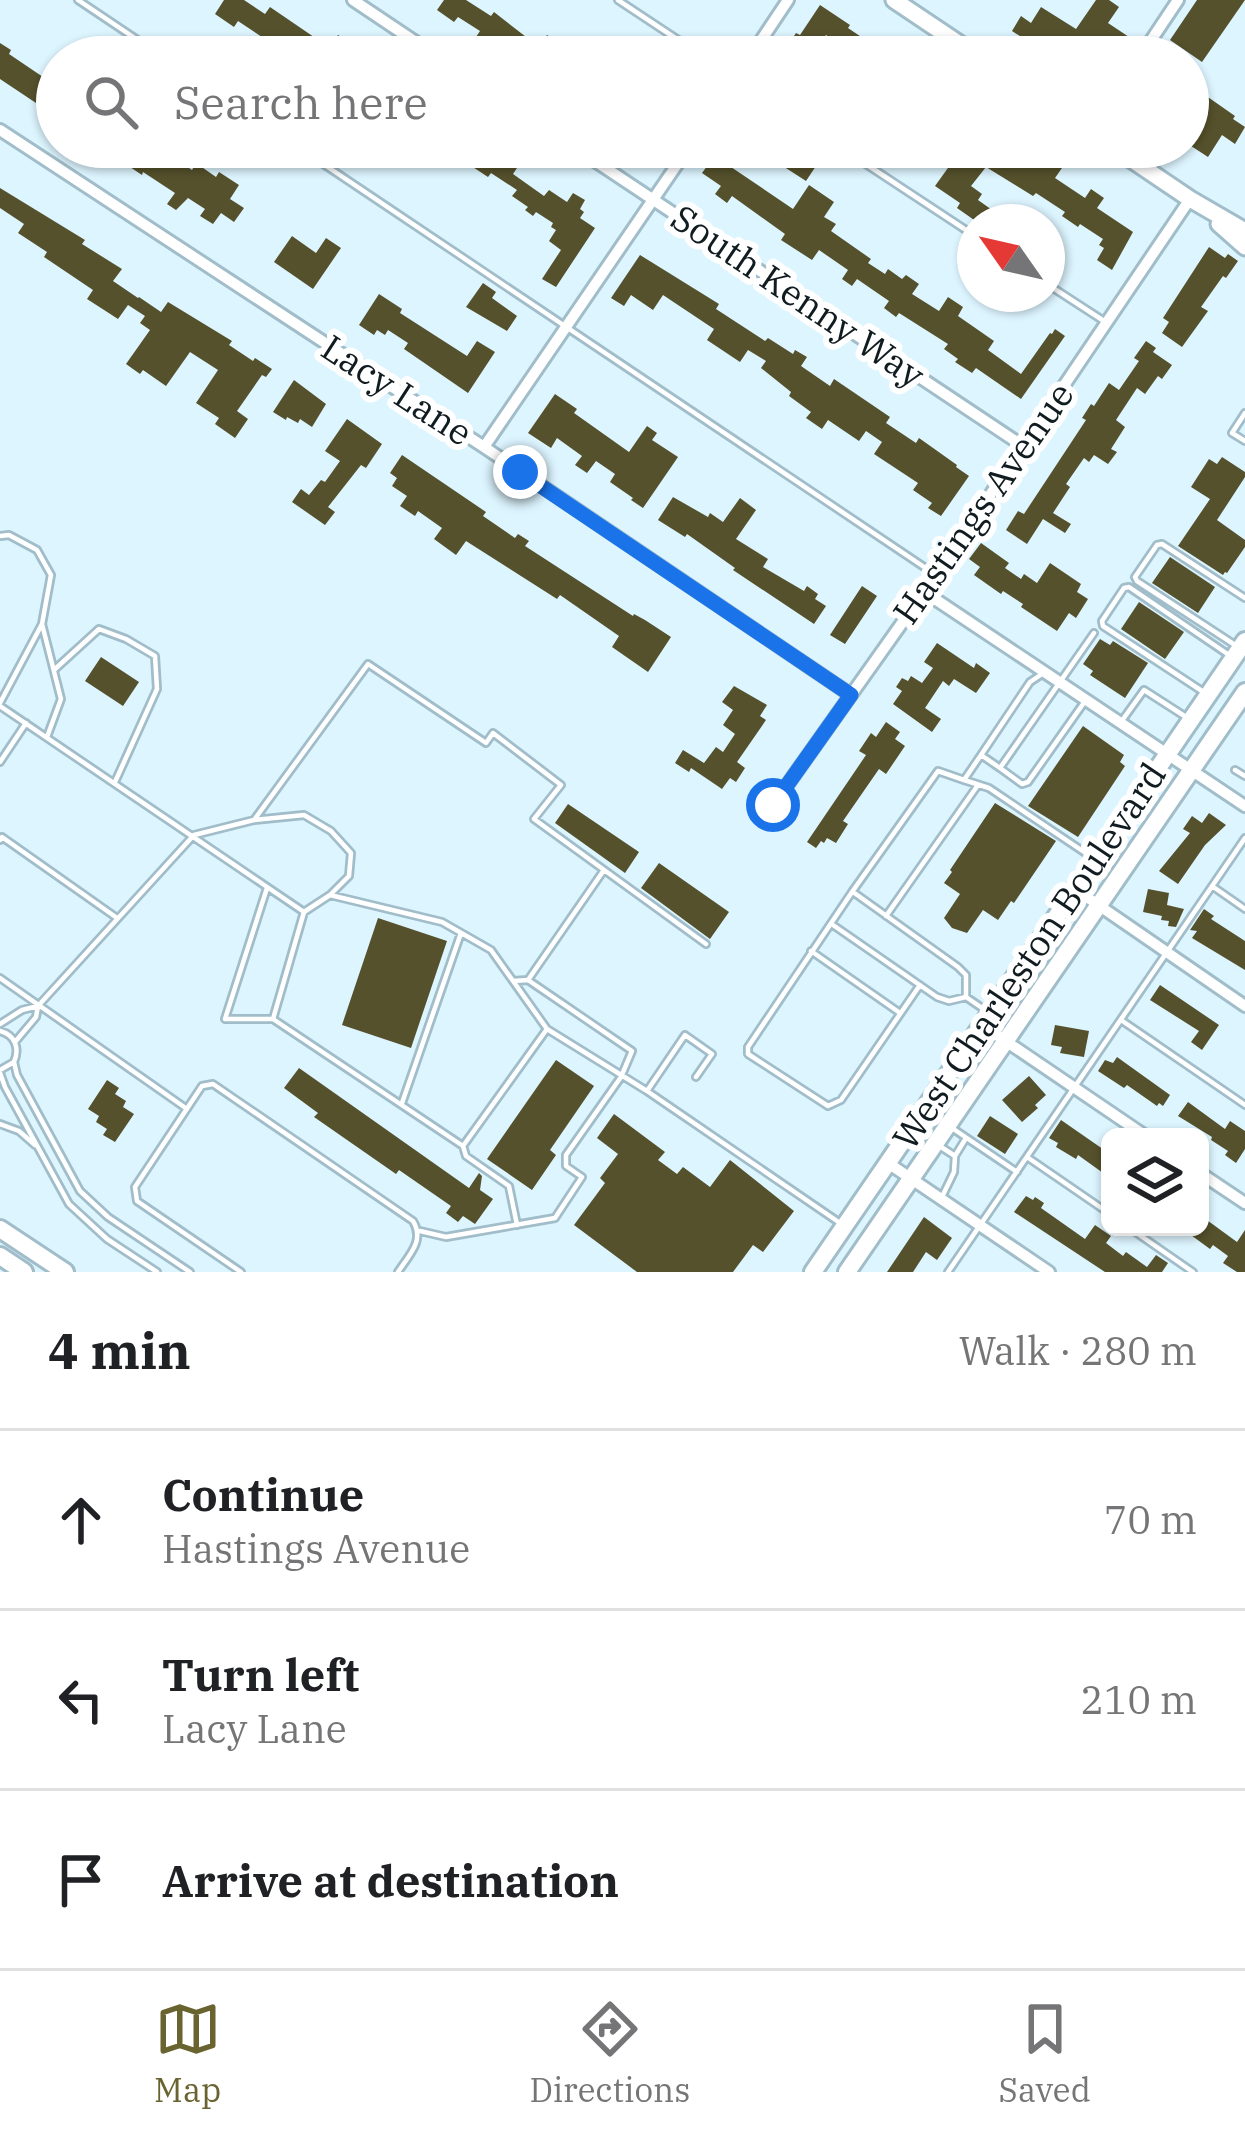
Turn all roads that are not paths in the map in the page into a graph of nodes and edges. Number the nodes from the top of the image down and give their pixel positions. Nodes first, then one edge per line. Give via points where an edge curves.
1 (78, 0) edge
2 (353, 0) edge
3 (618, 0) edge
4 (788, 0) edge
5 (894, 0) edge
6 (1178, 0) edge
7 (132, 36) edge
8 (407, 36) edge
9 (672, 36) edge
10 (764, 36) edge
11 (948, 36) edge
12 (1154, 36) edge
13 (0, 130) edge
14 (36, 154) edge
15 (58, 168) edge
16 (329, 168) edge
17 (605, 168) edge
18 (675, 168) edge
19 (872, 168) edge
20 (1144, 168) edge
21 (1190, 199) junction
22 (653, 200) junction
23 (957, 224) edge
24 (1245, 232) edge
25 (1245, 247) edge
26 (1065, 296) edge
27 (1107, 323) junction
28 (566, 327) junction
29 (1245, 413) edge
30 (1245, 441) edge
31 (1023, 446) junction
32 (484, 448) junction
33 (0, 536) edge
34 (936, 575) junction
35 (923, 591) junction
36 (1245, 598) edge
37 (42, 624) junction
38 (1094, 633) dead end
39 (1240, 649) edge
40 (54, 670) junction
41 (1047, 672) junction
42 (1061, 682) junction
43 (1245, 692) edge
44 (851, 695) junction
45 (1208, 695) junction
46 (1086, 699) junction
47 (0, 705) edge
48 (1190, 721) junction
49 (1121, 722) junction
50 (26, 723) junction
51 (46, 737) junction
52 (1167, 754) junction
53 (981, 755) junction
54 (0, 762) edge
55 (1000, 769) junction
56 (1192, 769) junction
57 (1235, 770) dead end
58 (1245, 776) edge
59 (964, 780) junction
60 (115, 782) junction
61 (978, 785) junction
62 (773, 805) dead end
63 (1245, 806) edge
64 (254, 820) junction
65 (194, 835) junction
66 (1245, 838) edge
67 (0, 840) edge
68 (1095, 860) junction
69 (604, 869) junction
70 (1212, 886) junction
71 (267, 887) junction
72 (1075, 890) junction
73 (852, 892) junction
74 (330, 895) junction
75 (1098, 905) junction
76 (1245, 909) edge
77 (304, 912) junction
78 (886, 916) junction
79 (118, 919) junction
80 (830, 923) junction
81 (460, 933) junction
82 (706, 944) dead end
83 (811, 951) junction
84 (1166, 951) junction
85 (0, 978) edge
86 (528, 980) junction
87 (513, 981) junction
88 (920, 985) junction
89 (966, 997) junction
90 (38, 1006) junction
91 (1245, 1006) edge
92 (901, 1013) junction
93 (273, 1019) junction
94 (986, 1019) junction
95 (1121, 1020) junction
96 (0, 1028) edge
97 (547, 1029) junction
98 (1005, 1041) junction
99 (15, 1042) junction
100 (14, 1062) junction
101 (0, 1071) edge
102 (621, 1077) junction
103 (696, 1077) dead end
104 (1074, 1088) junction
105 (646, 1090) junction
106 (402, 1105) junction
107 (1245, 1105) edge
108 (187, 1109) junction
109 (0, 1124) edge
110 (947, 1125) junction
111 (1134, 1128) edge
112 (966, 1138) junction
113 (935, 1143) junction
114 (464, 1146) junction
115 (39, 1149) junction
116 (955, 1156) junction
117 (1027, 1156) junction
118 (888, 1163) junction
119 (1017, 1172) junction
120 (910, 1179) junction
121 (1209, 1179) edge
122 (80, 1192) junction
123 (941, 1199) junction
124 (1245, 1203) edge
125 (69, 1204) junction
126 (1101, 1208) edge
127 (517, 1225) junction
128 (980, 1225) junction
129 (844, 1226) junction
130 (0, 1229) edge
131 (419, 1231) junction
132 (1141, 1236) edge
133 (0, 1256) edge
134 (24, 1272) edge
135 (65, 1272) edge
136 (157, 1272) edge
137 (190, 1272) edge
138 (241, 1272) edge
139 (398, 1272) edge
140 (813, 1272) edge
141 (847, 1272) edge
142 (948, 1272) edge
143 (1049, 1272) edge
144 (1193, 1272) edge

1 - 7 lane
2 - 8 street
3 - 9 lane
4 - 10 street
5 - 11 street
6 - 12 street
13 - 14 street, Lacy Lane
15 - 32 street, Lacy Lane
16 - 28 lane
17 - 22 street, South Kenny Way
18 - 22 street
19 - 23 lane
20 - 21 street
21 - 24 street
21 - 25 street
21 - 27 street, Hastings Avenue
22 - 28 street
22 - 31 street, South Kenny Way
26 - 27 lane
27 - 31 street, Hastings Avenue
28 - 32 street
28 - 34 lane
29 - 30 lane via 1232,433
31 - 34 street, Hastings Avenue
32 - 44 street, Lacy Lane
33 - 37 lane via 37,550 51,575
34 - 35 street, Hastings Avenue
35 - 41 street
35 - 44 street, Hastings Avenue
36 - 39 lane via 1162,544 1136,578
37 - 40 lane
37 - 47 lane
38 - 42 lane
39 - 45 main road, West Charleston Boulevard
39 - 45 lane via 1124,588 1103,626
40 - 51 lane via 61,699
40 - 60 lane via 99,629 155,656 157,689
41 - 42 street
41 - 53 lane via 1030,682
42 - 46 street
42 - 55 lane
43 - 56 main road, West Charleston Boulevard
44 - 62 street, Hastings Avenue
45 - 48 main road, West Charleston Boulevard
46 - 49 street
46 - 55 lane via 1028,782
47 - 50 lane
48 - 49 lane via 1144,690
48 - 52 main road, West Charleston Boulevard
49 - 52 street
50 - 51 lane
50 - 54 lane
51 - 60 lane
52 - 56 street
52 - 68 main road, West Charleston Boulevard
53 - 55 lane
53 - 59 lane
56 - 63 street
56 - 75 main road, West Charleston Boulevard
57 - 58 lane
59 - 61 lane
59 - 73 lane via 938,770
60 - 65 lane
61 - 68 lane
61 - 78 lane
64 - 65 lane
64 - 69 lane via 368,664 486,743 493,733 561,784 534,819
64 - 74 lane via 304,815 331,831 351,853 349,876
65 - 71 lane
65 - 79 lane
66 - 70 lane
67 - 79 lane
68 - 72 main road, West Charleston Boulevard
69 - 82 lane
69 - 86 lane
70 - 76 lane
70 - 84 lane
71 - 77 lane
71 - 93 lane via 225,1019
72 - 75 street
72 - 94 main road, West Charleston Boulevard
73 - 78 lane
73 - 80 lane
74 - 77 lane
74 - 81 lane
75 - 84 street
75 - 98 main road, West Charleston Boulevard
77 - 93 lane
78 - 89 lane via 966,975
79 - 90 lane
80 - 83 lane
80 - 88 lane
81 - 87 lane via 491,950
81 - 106 lane
83 - 92 lane
83 - 92 lane via 748,1054 834,1106
84 - 91 street
84 - 95 lane
85 - 90 lane
86 - 87 lane
86 - 102 lane via 632,1051
87 - 97 lane
88 - 89 lane via 949,1001
88 - 92 lane
89 - 94 lane
90 - 96 lane
90 - 99 lane
90 - 108 lane
93 - 106 lane
94 - 98 street
94 - 118 main road, West Charleston Boulevard
95 - 104 lane
95 - 107 lane
96 - 99 lane
97 - 102 lane
97 - 114 lane
98 - 104 street
98 - 110 main road, West Charleston Boulevard
99 - 100 lane
100 - 101 lane
100 - 122 lane
101 - 115 lane
102 - 105 lane
102 - 127 lane via 566,1156 566,1166 582,1177 555,1218
103 - 105 lane via 712,1054 685,1035
104 - 111 street
104 - 117 lane
105 - 129 lane
106 - 114 lane
108 - 131 lane via 202,1086 213,1084
108 - 138 lane via 135,1187 137,1202
109 - 115 lane
110 - 112 lane
110 - 113 main road, West Charleston Boulevard
112 - 116 lane
112 - 119 lane
113 - 116 lane
113 - 120 main road, West Charleston Boulevard
114 - 127 lane via 466,1156 508,1186
115 - 125 lane
116 - 123 lane
117 - 119 lane
117 - 126 lane
118 - 120 street
118 - 129 main road, West Charleston Boulevard
119 - 128 lane
120 - 123 street
120 - 141 main road, West Charleston Boulevard
121 - 124 street
122 - 125 lane
122 - 137 lane
123 - 128 street
125 - 136 lane
127 - 131 lane via 446,1237
128 - 142 lane
128 - 143 street
129 - 140 main road, West Charleston Boulevard
130 - 135 main road
131 - 139 lane
132 - 144 lane
133 - 134 main road

